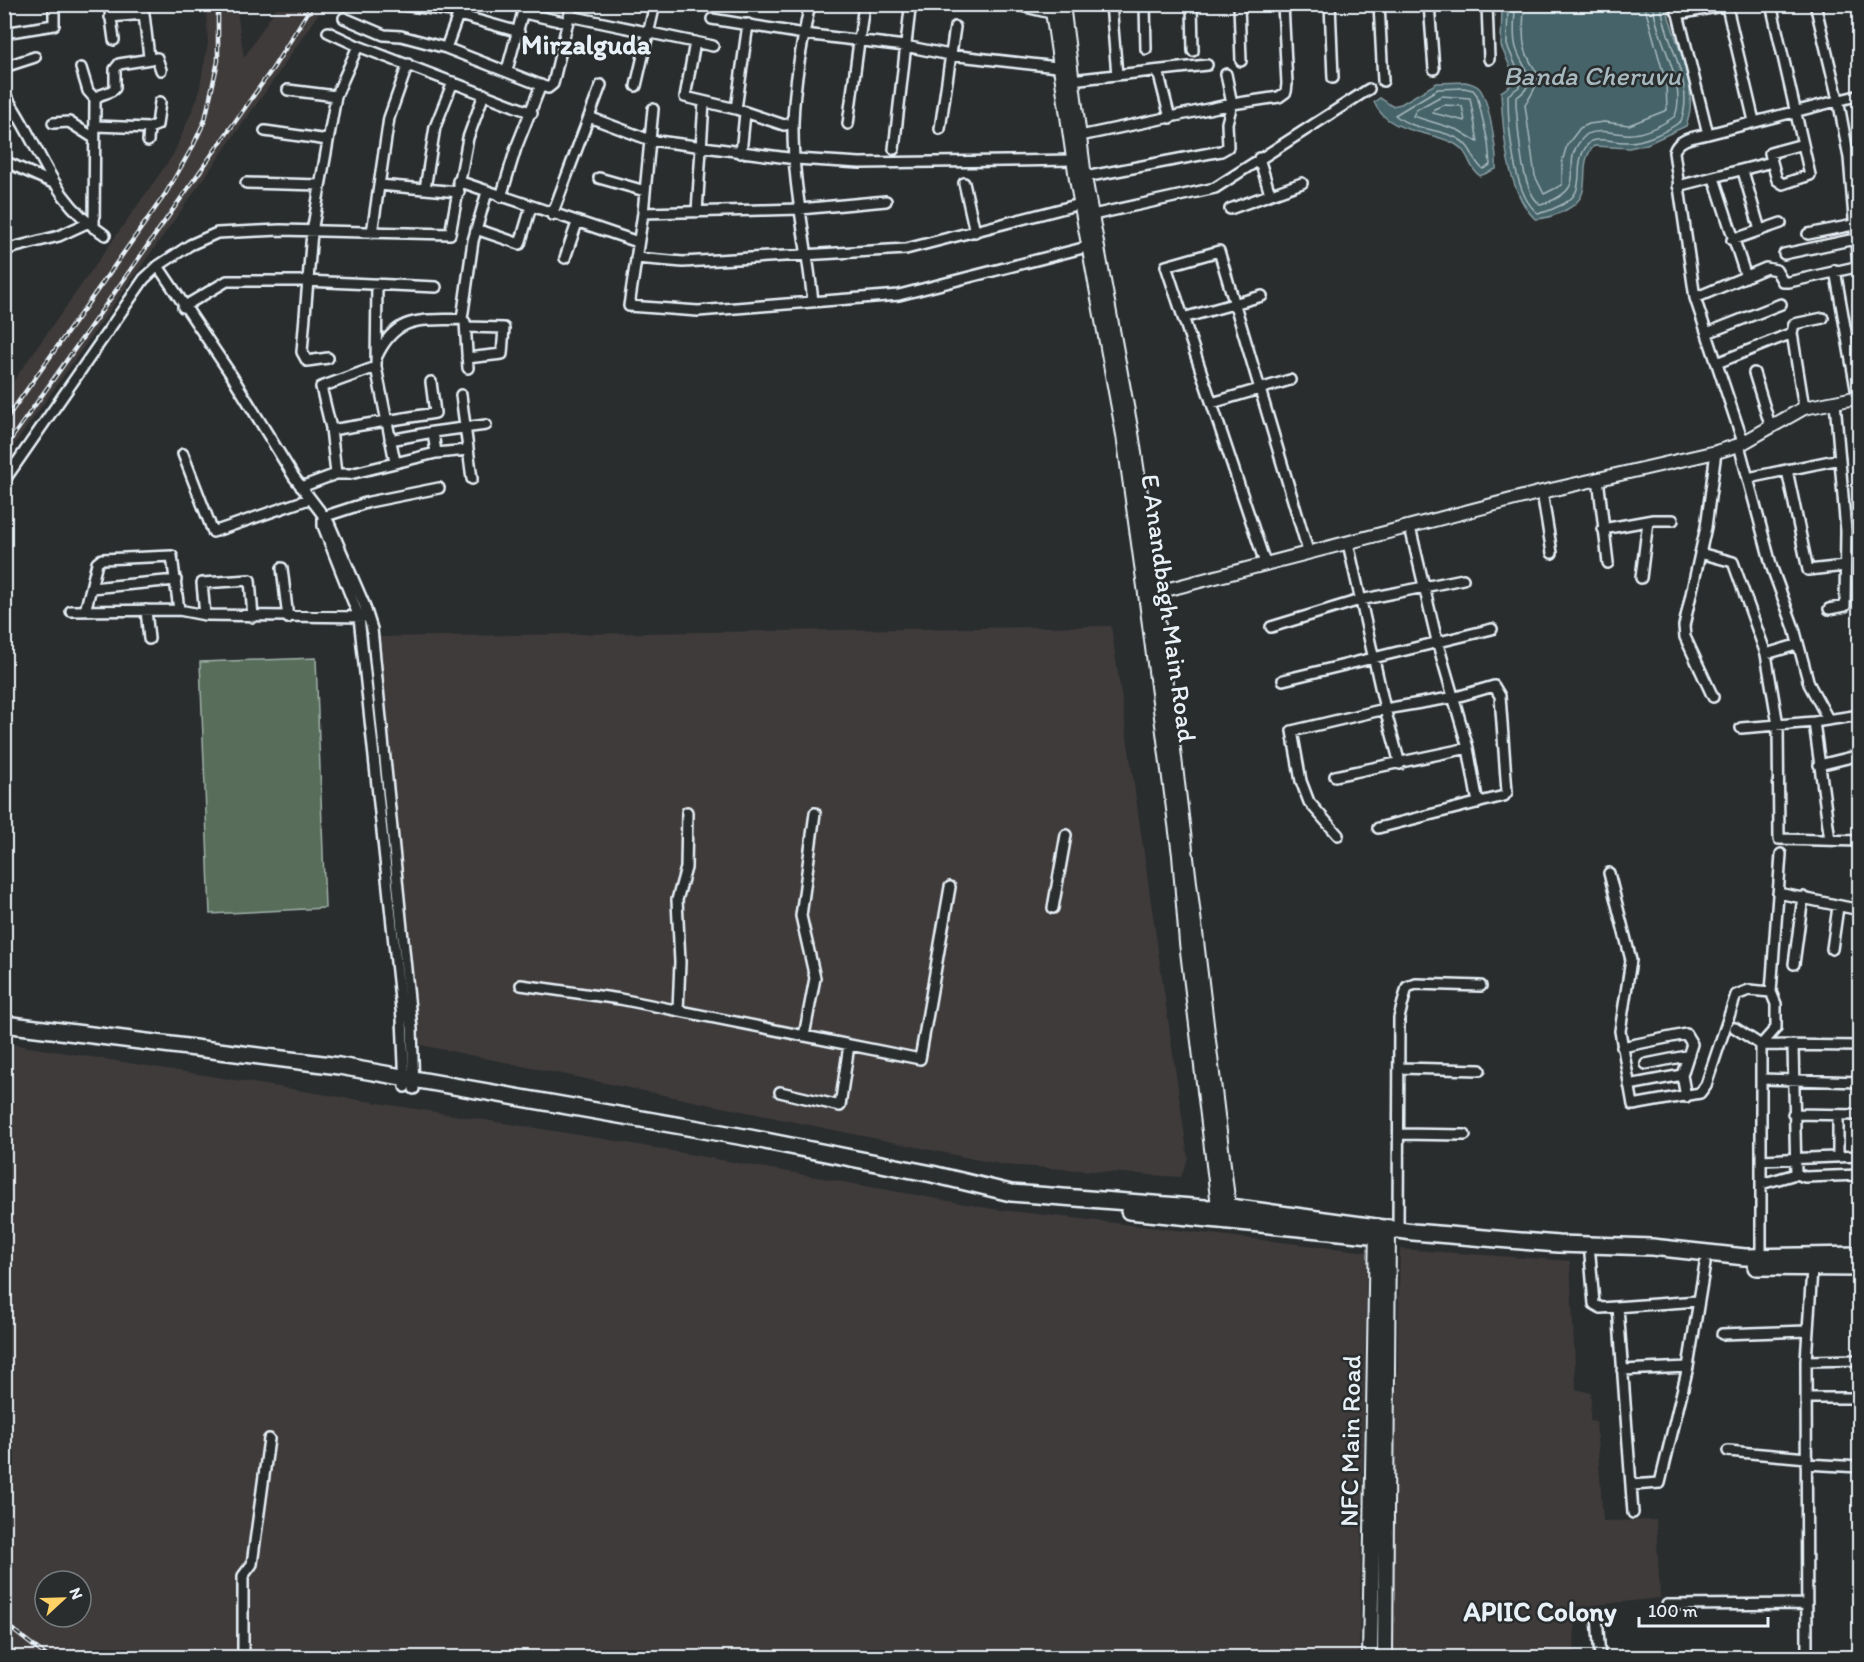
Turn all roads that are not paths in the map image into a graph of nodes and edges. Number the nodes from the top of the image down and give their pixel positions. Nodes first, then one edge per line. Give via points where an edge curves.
1 (54, 4) edge
2 (109, 4) edge
3 (392, 4) edge
4 (573, 4) edge
5 (655, 4) edge
6 (810, 4) edge
7 (864, 4) edge
8 (1013, 4) edge
9 (1062, 4) edge
10 (1111, 4) edge
11 (1145, 4) edge
12 (1191, 4) edge
13 (1239, 4) edge
14 (1283, 4) edge
15 (1330, 4) edge
16 (1379, 4) edge
17 (1429, 4) edge
18 (1486, 4) edge
19 (1673, 4) edge
20 (1771, 4) edge
21 (1815, 4) edge
22 (1730, 6) edge
23 (1703, 8) edge
24 (524, 9) edge
25 (910, 9) dead end
26 (1051, 9) edge
27 (460, 10) edge
28 (1678, 14) junction
29 (111, 17) junction
30 (344, 18) dead end
31 (569, 19) junction
32 (712, 20) dead end
33 (748, 24) junction
34 (955, 27) dead end
35 (328, 32) dead end
36 (519, 32) junction
37 (4, 33) edge
38 (649, 33) junction
39 (804, 34) junction
40 (859, 39) junction
41 (114, 40) dead end
42 (695, 42) junction
43 (358, 46) junction
44 (712, 46) dead end
45 (905, 46) junction
46 (446, 48) junction
47 (1146, 50) dead end
48 (1193, 51) dead end
49 (950, 55) junction
50 (35, 57) dead end
51 (150, 57) junction
52 (1489, 59) dead end
53 (1241, 61) dead end
54 (408, 64) junction
55 (1207, 65) dead end
56 (4, 67) edge
57 (81, 68) dead end
58 (1434, 69) dead end
59 (161, 70) dead end
60 (507, 70) junction
61 (1158, 71) junction
62 (1066, 72) junction
63 (1226, 74) dead end
64 (1117, 75) junction
65 (1333, 78) dead end
66 (1383, 81) dead end
67 (453, 82) junction
68 (541, 85) junction
69 (601, 86) dead end
70 (636, 86) dead end
71 (1369, 89) dead end
72 (288, 90) dead end
73 (4, 94) edge
74 (484, 94) junction
75 (1860, 95) edge
76 (336, 96) junction
77 (95, 99) junction
78 (1838, 99) junction
79 (160, 102) dead end
80 (704, 102) junction
81 (1232, 104) junction
82 (653, 109) dead end
83 (741, 111) junction
84 (1795, 111) junction
85 (532, 112) junction
86 (589, 117) junction
87 (1170, 118) junction
88 (1754, 121) junction
89 (53, 123) dead end
90 (793, 123) junction
91 (848, 124) dead end
92 (96, 126) junction
93 (149, 128) junction
94 (940, 129) dead end
95 (265, 131) dead end
96 (1708, 134) junction
97 (1080, 136) junction
98 (94, 138) junction
99 (328, 140) junction
100 (650, 140) junction
101 (148, 141) dead end
102 (1803, 144) junction
103 (894, 148) dead end
104 (701, 149) junction
105 (741, 153) junction
106 (1259, 158) junction
107 (1849, 158) junction
108 (1860, 158) edge
109 (796, 159) junction
110 (1073, 160) junction
111 (4, 161) edge
112 (1772, 162) junction
113 (1743, 171) junction
114 (1085, 177) junction
115 (599, 178) dead end
116 (1714, 178) junction
117 (458, 181) junction
118 (53, 183) junction
119 (246, 183) dead end
120 (964, 183) dead end
121 (1302, 183) dead end
122 (320, 185) junction
123 (379, 185) junction
124 (1678, 186) junction
125 (425, 189) junction
126 (645, 191) junction
127 (459, 192) junction
128 (487, 192) junction
129 (1270, 194) junction
130 (501, 198) junction
131 (886, 201) dead end
132 (531, 207) junction
133 (800, 208) junction
134 (1230, 209) dead end
135 (697, 212) junction
136 (1085, 212) junction
137 (643, 213) junction
138 (552, 215) junction
139 (1781, 223) dead end
140 (577, 224) junction
141 (1853, 225) junction
142 (91, 226) junction
143 (477, 229) junction
144 (1760, 230) junction
145 (312, 232) junction
146 (975, 232) junction
147 (372, 233) junction
148 (1808, 234) dead end
149 (105, 235) dead end
150 (1855, 239) junction
151 (1732, 240) junction
152 (638, 242) junction
153 (1087, 247) junction
154 (4, 250) edge
155 (1784, 254) dead end
156 (808, 256) junction
157 (565, 258) dead end
158 (636, 258) junction
159 (158, 266) junction
160 (1859, 266) edge
161 (1835, 270) junction
162 (1746, 277) junction
163 (306, 280) junction
164 (377, 284) junction
165 (436, 287) dead end
166 (1262, 296) dead end
167 (1695, 298) junction
168 (813, 302) junction
169 (1235, 303) junction
170 (1781, 304) dead end
171 (183, 307) junction
172 (1183, 318) junction
173 (1823, 318) dead end
174 (465, 323) junction
175 (1707, 333) junction
176 (1792, 333) junction
177 (377, 356) junction
178 (328, 358) dead end
179 (1717, 363) junction
180 (376, 367) junction
181 (1754, 373) dead end
182 (1290, 380) dead end
183 (431, 382) dead end
184 (1260, 390) junction
185 (461, 395) dead end
186 (1858, 397) edge
187 (1835, 402) junction
188 (1212, 404) junction
189 (1804, 408) junction
190 (1860, 411) edge
191 (387, 421) junction
192 (486, 425) dead end
193 (1770, 425) junction
194 (465, 426) junction
195 (331, 430) junction
196 (433, 432) junction
197 (390, 440) junction
198 (1741, 443) junction
199 (468, 450) junction
200 (1716, 452) junction
201 (436, 453) junction
202 (183, 454) dead end
203 (1840, 459) junction
204 (395, 462) junction
205 (1787, 470) junction
206 (336, 474) junction
207 (1598, 478) junction
208 (1748, 478) junction
209 (472, 479) dead end
210 (4, 481) edge
211 (301, 487) junction
212 (439, 488) dead end
213 (1542, 492) junction
214 (309, 500) junction
215 (323, 517) junction
216 (1673, 520) dead end
217 (1648, 521) junction
218 (1410, 527) junction
219 (1603, 529) junction
220 (1348, 543) junction
221 (1308, 551) junction
222 (1552, 553) dead end
223 (1700, 553) junction
224 (1265, 563) junction
225 (1608, 563) dead end
226 (1845, 566) junction
227 (282, 568) dead end
228 (1641, 578) dead end
229 (1463, 579) dead end
230 (176, 580) junction
231 (1426, 586) junction
232 (91, 588) junction
233 (1150, 594) junction
234 (1360, 600) junction
235 (1829, 609) dead end
236 (146, 610) junction
237 (179, 610) junction
238 (71, 611) dead end
239 (85, 611) junction
240 (205, 615) junction
241 (253, 617) junction
242 (364, 617) junction
243 (288, 618) junction
244 (1271, 627) dead end
245 (1492, 629) dead end
246 (149, 639) dead end
247 (1437, 641) junction
248 (1797, 645) junction
249 (1766, 654) junction
250 (1373, 657) junction
251 (1283, 680) dead end
252 (1456, 697) junction
253 (1713, 697) dead end
254 (1385, 709) junction
255 (1859, 717) edge
256 (1828, 719) junction
257 (1814, 722) junction
258 (1778, 725) junction
259 (1741, 728) dead end
260 (1468, 748) junction
261 (1860, 755) edge
262 (1401, 764) junction
263 (1819, 765) junction
264 (1335, 776) dead end
265 (1478, 802) junction
266 (687, 812) dead end
267 (814, 813) dead end
268 (1378, 828) dead end
269 (1066, 835) dead end
270 (1338, 835) dead end
271 (1830, 840) junction
272 (1860, 841) edge
273 (1781, 854) dead end
274 (1610, 873) dead end
275 (950, 887) dead end
276 (1778, 893) junction
277 (1803, 897) junction
278 (1838, 907) junction
279 (1053, 908) dead end
280 (1860, 910) edge
281 (1832, 949) dead end
282 (1794, 964) dead end
283 (521, 985) dead end
284 (1481, 986) dead end
285 (1771, 992) junction
286 (678, 1011) junction
287 (1735, 1028) dead end
288 (6, 1029) edge
289 (804, 1036) junction
290 (849, 1045) junction
291 (1761, 1045) junction
292 (1860, 1046) edge
293 (1622, 1047) junction
294 (1793, 1047) junction
295 (1686, 1056) junction
296 (1646, 1064) dead end
297 (1400, 1068) junction
298 (1480, 1070) dead end
299 (1682, 1075) junction
300 (1761, 1079) junction
301 (1793, 1081) junction
302 (1860, 1082) edge
303 (410, 1083) junction
304 (1629, 1085) junction
305 (780, 1092) dead end
306 (1686, 1097) junction
307 (1793, 1114) junction
308 (1860, 1114) edge
309 (1838, 1115) junction
310 (1400, 1134) junction
311 (1465, 1135) dead end
312 (1860, 1156) edge
313 (1794, 1157) junction
314 (1838, 1157) junction
315 (1761, 1160) junction
316 (1796, 1174) junction
317 (1860, 1175) edge
318 (1761, 1184) junction
319 (1224, 1214) junction
320 (1386, 1231) junction
321 (1590, 1255) junction
322 (1860, 1256) edge
323 (1761, 1258) junction
324 (1705, 1264) junction
325 (1860, 1268) edge
326 (1812, 1269) junction
327 (1698, 1301) junction
328 (1618, 1307) junction
329 (1807, 1331) junction
330 (1722, 1334) dead end
331 (1860, 1360) edge
332 (1806, 1361) junction
333 (1688, 1367) junction
334 (1622, 1370) junction
335 (1808, 1398) junction
336 (1860, 1398) edge
337 (268, 1439) dead end
338 (1728, 1451) dead end
339 (1806, 1461) junction
340 (1860, 1467) edge
341 (1632, 1485) junction
342 (1634, 1513) dead end
343 (1806, 1604) junction
344 (1667, 1605) dead end
345 (1597, 1616) dead end
346 (243, 1658) edge
347 (1370, 1658) edge
348 (1384, 1658) edge
349 (1600, 1658) edge
350 (1807, 1658) edge

1 - 37 street via 54,25
2 - 29 street
3 - 27 street
4 - 31 street
5 - 38 street
6 - 39 street
7 - 40 street
8 - 26 street
9 - 62 street, E Anandbagh Main Road
10 - 64 street
11 - 47 street
12 - 48 street
13 - 53 street
14 - 81 street via 1286,92 1279,97
15 - 65 street
16 - 66 street
17 - 58 street
18 - 52 street
19 - 28 street
20 - 84 street
21 - 78 street
22 - 23 street
22 - 88 street
23 - 28 street
24 - 31 street
24 - 36 street
25 - 45 street
26 - 62 street, E Anandbagh Main Road
27 - 36 street
27 - 46 street
28 - 96 street
29 - 41 street
29 - 51 street via 144,14
30 - 46 street via 384,35
31 - 38 street
31 - 68 street via 553,84 548,88
32 - 33 street
33 - 39 street
33 - 83 street
34 - 49 street
35 - 43 street
36 - 60 street
38 - 42 street
38 - 70 street
39 - 40 street
39 - 90 street
40 - 45 street
40 - 91 street
42 - 44 street
42 - 80 street via 685,97
43 - 54 street
43 - 76 street
45 - 49 street
45 - 103 street
46 - 60 street
49 - 62 street
49 - 94 street
50 - 56 street
51 - 59 street via 157,58
51 - 77 street via 116,66 115,88
54 - 67 street
54 - 123 street via 389,118
55 - 61 street
57 - 77 street via 84,82
60 - 68 street
61 - 64 street
61 - 87 street
62 - 64 street
62 - 97 street, E Anandbagh Main Road
62 - 110 street, E Anandbagh Main Road
63 - 81 street
67 - 74 street
67 - 125 street via 435,127
68 - 85 street
69 - 86 street
71 - 106 street
72 - 76 street
73 - 118 street via 25,125
74 - 85 street
74 - 117 street
75 - 78 street
76 - 99 street
77 - 92 street
78 - 84 street
78 - 107 street
79 - 93 street via 157,125
80 - 83 street
80 - 104 street
81 - 87 street
81 - 114 street via 1227,123 1228,147 1221,151
82 - 100 street
83 - 90 street via 784,125
83 - 105 street
84 - 88 street
84 - 102 street
85 - 130 street
86 - 100 street
86 - 138 street
87 - 97 street
88 - 96 street
89 - 98 street via 69,122
90 - 109 street
92 - 93 street
92 - 98 street
93 - 101 street
95 - 99 street
96 - 124 street via 1683,140 1676,146
97 - 114 street, E Anandbagh Main Road
98 - 142 street
99 - 122 street
100 - 104 street
100 - 126 street
102 - 112 street via 1770,153
102 - 112 street via 1810,171 1807,177 1780,183
104 - 105 street
104 - 135 street
105 - 109 street
106 - 129 street
106 - 136 street via 1215,188
107 - 108 street
107 - 141 street
109 - 110 street via 860,163
109 - 133 street
110 - 136 street, E Anandbagh Main Road
111 - 118 street
112 - 113 street
113 - 116 street
113 - 144 street
114 - 136 street, E Anandbagh Main Road
115 - 126 street
116 - 124 street
116 - 151 street
117 - 127 street
117 - 128 street
118 - 142 street
119 - 122 street
120 - 146 street
121 - 129 street
122 - 145 street
123 - 125 street
123 - 147 street
124 - 167 street
125 - 127 street
126 - 137 street
127 - 147 street via 450,234
128 - 130 street
128 - 143 street
129 - 134 street
130 - 132 street
131 - 133 street
132 - 138 street
132 - 143 street via 520,244
133 - 135 street
133 - 156 street
135 - 137 street
136 - 146 street
136 - 153 street, E Anandbagh Main Road
136 - 233 street, E Anandbagh Main Road via 1132,434
137 - 152 street
138 - 140 street
139 - 144 street
140 - 152 street
140 - 157 street
141 - 148 street
141 - 150 street
142 - 149 street
142 - 154 street
143 - 174 street
144 - 151 street
145 - 147 street
145 - 159 street via 217,233
145 - 163 street
146 - 156 street via 906,249
150 - 155 street
150 - 160 street
151 - 162 street
152 - 158 street
153 - 168 street via 899,295
153 - 233 street, E Anandbagh Main Road
156 - 158 street via 684,262
156 - 168 street
158 - 168 street via 629,306 698,311
159 - 171 street
159 - 210 street via 144,279
160 - 161 street
161 - 162 street via 1789,282 1783,282 1771,268
161 - 186 street
162 - 167 street
163 - 164 street
163 - 171 street via 227,282
163 - 178 street via 302,352 307,361
164 - 165 street
164 - 177 street
166 - 169 street
167 - 175 street
169 - 172 street
169 - 172 street via 1220,251 1166,266
169 - 184 street
170 - 175 street
171 - 211 street via 232,376
172 - 188 street
173 - 176 street via 1794,324
174 - 174 street via 504,328 502,354 467,363
174 - 177 street via 401,325 388,335
175 - 179 street
176 - 179 street
176 - 189 street
177 - 180 street
179 - 198 street
180 - 191 street
180 - 195 street via 321,387
181 - 193 street
182 - 184 street
183 - 191 street via 435,413
184 - 188 street
184 - 221 street
185 - 194 street
186 - 187 street
186 - 190 street
187 - 189 street
187 - 203 street
188 - 224 street
189 - 193 street
191 - 195 street
191 - 197 street
192 - 194 street
193 - 198 street
194 - 196 street
194 - 199 street
195 - 206 street
196 - 197 street
196 - 201 street
197 - 204 street
198 - 200 street
198 - 208 street
199 - 201 street
199 - 209 street
200 - 207 street
200 - 223 street
201 - 204 street
202 - 214 street via 213,532
203 - 205 street
203 - 226 street
204 - 206 street
205 - 208 street
205 - 226 street via 1808,570
206 - 211 street
207 - 213 street
207 - 219 street
208 - 248 street
211 - 214 street
212 - 215 street via 369,502
213 - 218 street
213 - 222 street
214 - 215 street
215 - 242 street via 323,526
216 - 217 street
217 - 219 street
217 - 228 street
218 - 220 street
218 - 231 street
219 - 225 street
220 - 221 street
220 - 234 street
221 - 224 street
223 - 249 street via 1733,562
223 - 253 street via 1684,626 1685,637
224 - 233 street
226 - 235 street via 1845,606
227 - 243 street
229 - 231 street
230 - 232 street
230 - 232 street via 172,556 102,559 97,563
230 - 237 street
231 - 234 street
231 - 247 street
232 - 239 street
233 - 319 street, E Anandbagh Main Road via 1186,942
234 - 244 street
234 - 250 street
236 - 237 street
236 - 239 street
236 - 246 street
237 - 240 street
238 - 239 street
240 - 241 street
240 - 241 street via 202,584 250,580
241 - 243 street
242 - 243 street
242 - 303 street
245 - 247 street
247 - 250 street
247 - 252 street
248 - 249 street
248 - 256 street via 1809,684
249 - 258 street
250 - 251 street
250 - 254 street
252 - 254 street
252 - 260 street
252 - 265 street via 1494,686 1500,696 1507,792 1497,800
254 - 262 street
254 - 270 street via 1292,731 1301,781 1310,802
255 - 256 street
256 - 257 street
257 - 258 street
257 - 263 street
258 - 259 street
258 - 271 street via 1779,839
260 - 262 street
260 - 265 street
261 - 263 street
262 - 264 street
263 - 271 street
265 - 268 street
266 - 286 street via 686,868 677,900
267 - 289 street via 801,916 815,978
269 - 279 street
271 - 272 street
273 - 276 street
274 - 293 street via 1631,960 1620,1025
275 - 290 street via 920,1059
276 - 277 street
276 - 285 street
277 - 278 street
277 - 282 street
278 - 280 street
278 - 281 street
283 - 286 street
284 - 297 street via 1407,987 1399,1018
285 - 291 street via 1776,1004 1776,1028
285 - 306 street via 1749,990 1736,995 1706,1085 1700,1093
286 - 289 street
287 - 291 street
288 - 303 main road via 210,1048
289 - 290 street
290 - 305 street via 840,1106
291 - 294 street
291 - 300 street
292 - 294 street
293 - 295 street via 1686,1034 1692,1044
293 - 304 street
294 - 301 street
295 - 296 street
295 - 299 street
297 - 298 street
297 - 310 street
299 - 304 street
299 - 306 street
300 - 301 street
300 - 315 street
301 - 302 street
301 - 307 street
303 - 319 main road via 932,1174 1011,1193
304 - 306 street via 1633,1105
307 - 309 street
307 - 313 street
308 - 309 street
309 - 314 street
310 - 311 street
310 - 320 street
312 - 314 street
313 - 314 street
313 - 315 street
313 - 316 street
315 - 318 street
316 - 317 street
316 - 318 street
318 - 323 street
319 - 320 main road
320 - 321 main road
320 - 323 main road via 1652,1247
320 - 347 main road, NFC Main Road
320 - 348 main road, NFC Main Road
321 - 324 main road
321 - 328 street via 1594,1304 1601,1308
322 - 323 main road
324 - 326 main road
324 - 327 street
325 - 326 main road
326 - 329 street
327 - 328 street
327 - 333 street
328 - 334 street
329 - 330 street
329 - 332 street
331 - 332 street
332 - 335 street
333 - 334 street
333 - 341 street via 1660,1483
334 - 341 street
335 - 336 street
335 - 339 street
337 - 346 street via 252,1564 243,1576
338 - 339 street
339 - 340 street
339 - 343 street
341 - 342 street
343 - 344 street
343 - 350 street
345 - 349 street

